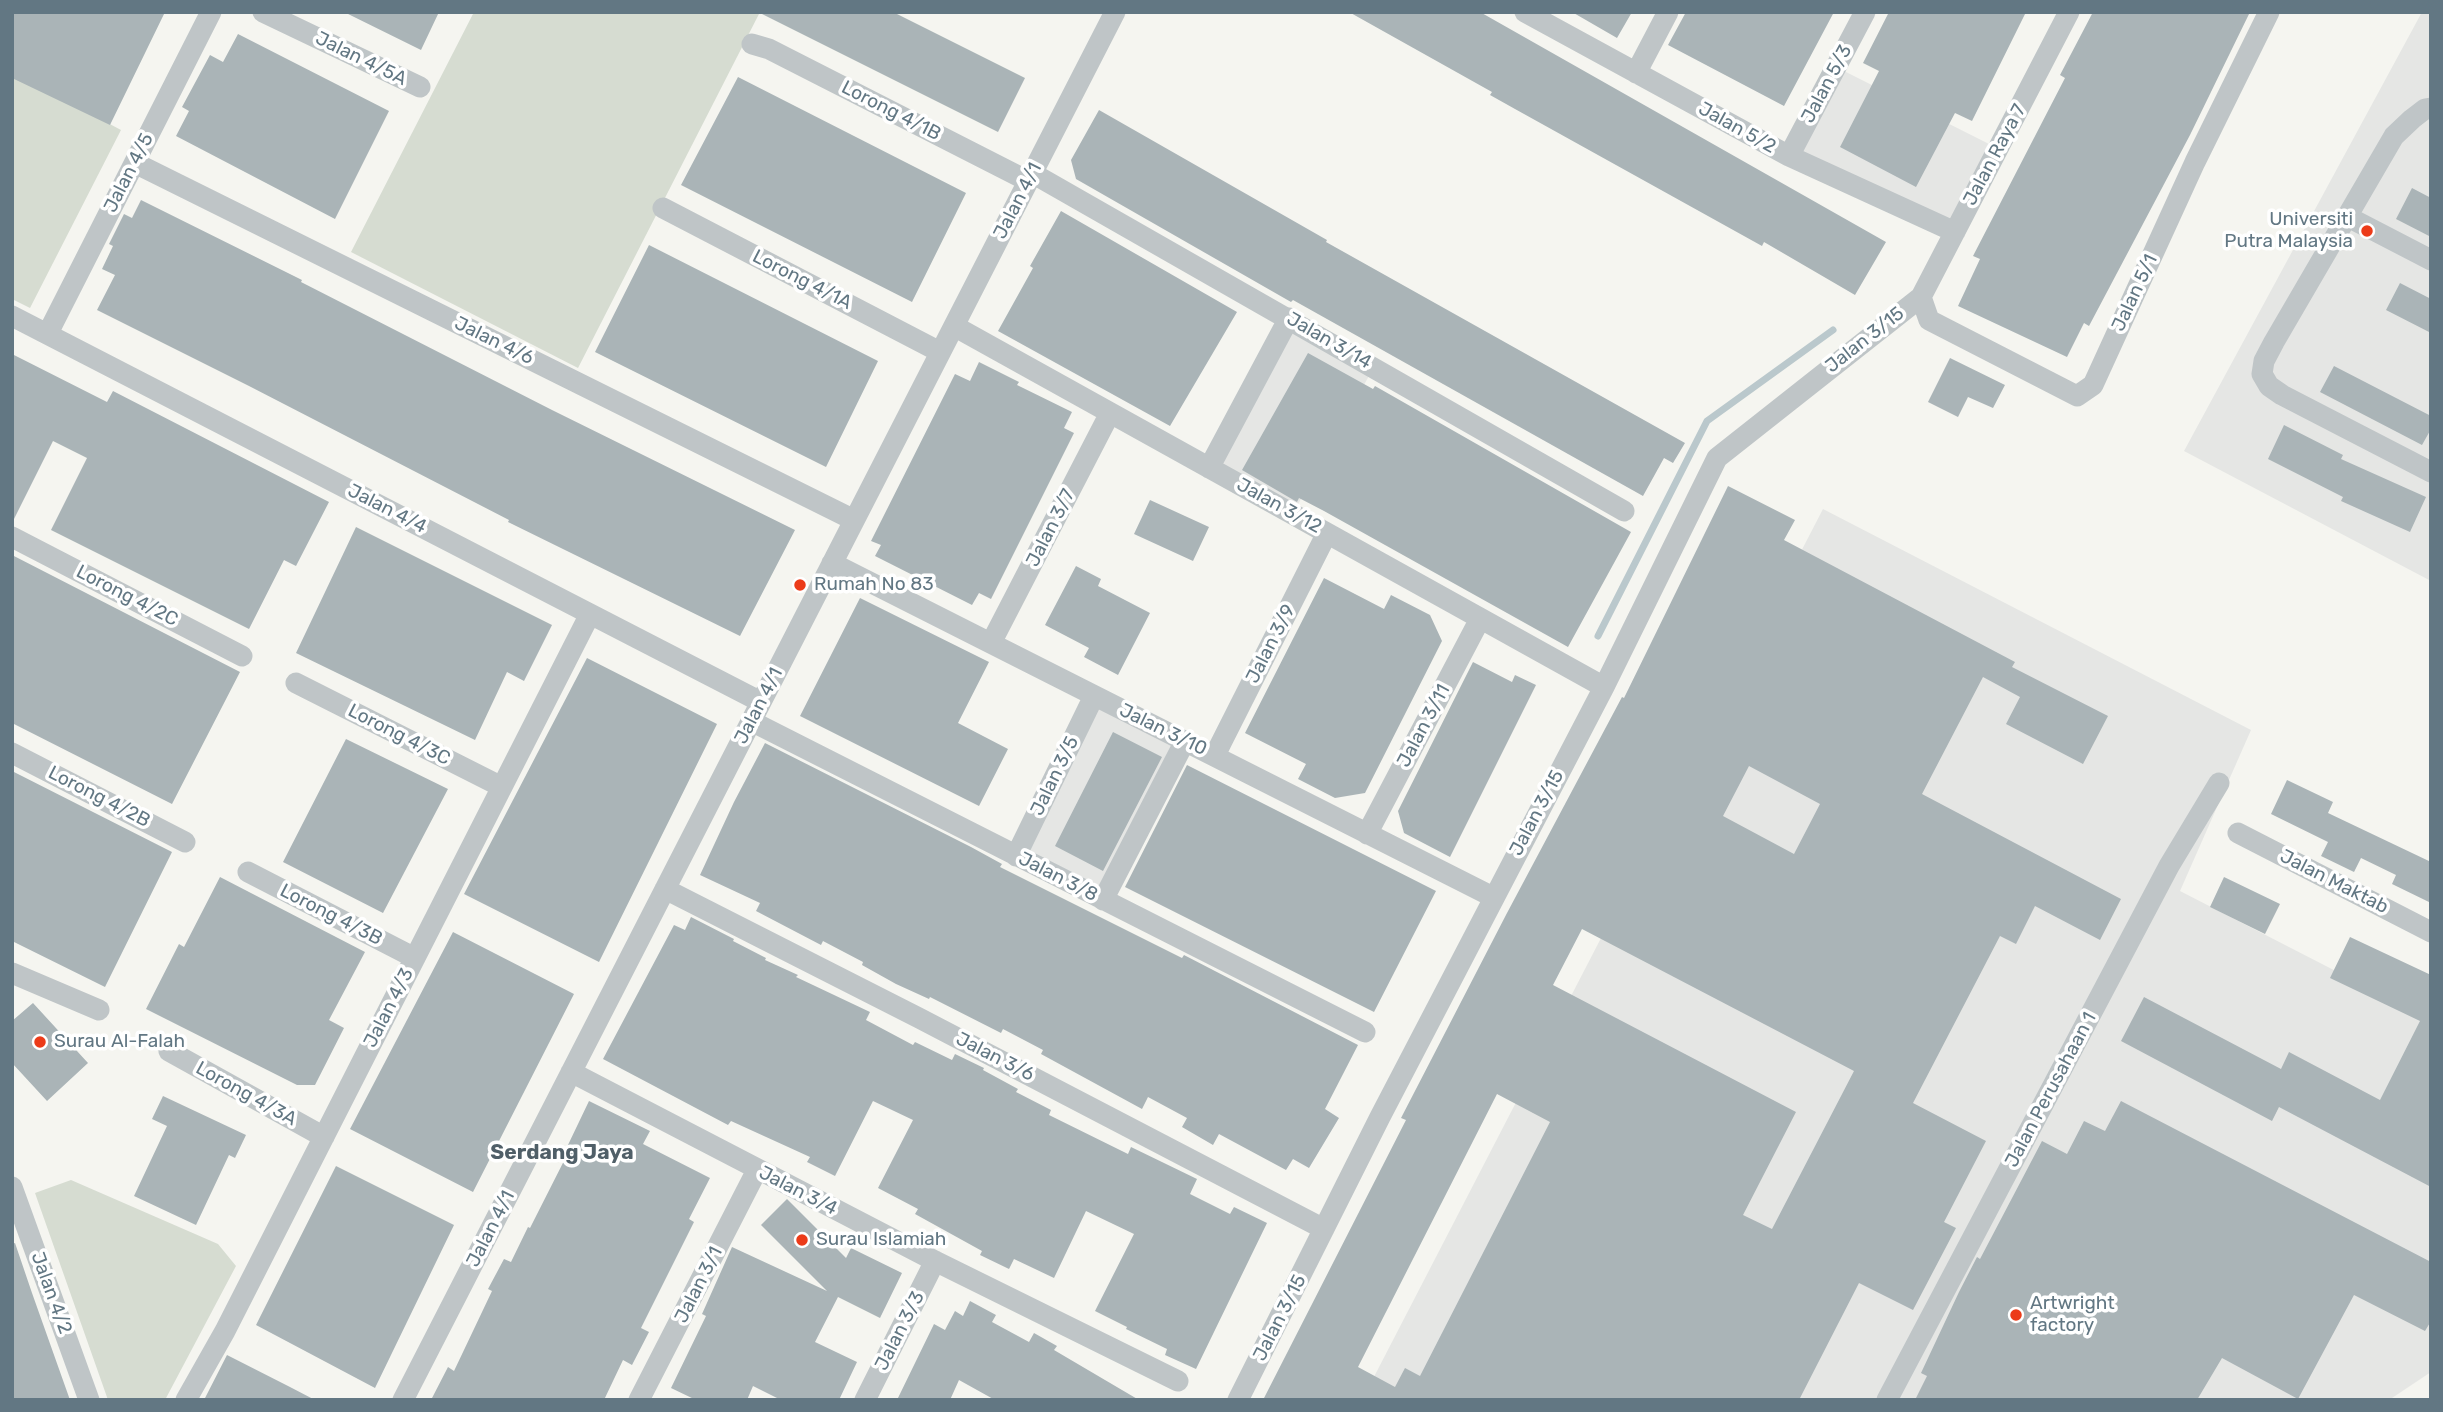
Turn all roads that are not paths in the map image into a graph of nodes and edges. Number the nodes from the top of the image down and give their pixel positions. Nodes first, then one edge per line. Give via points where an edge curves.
1 (211, 12) edge
2 (263, 12) edge
3 (1115, 12) edge
4 (1525, 12) edge
5 (1668, 12) edge
6 (1864, 12) edge
7 (2069, 12) edge
8 (2269, 12) edge
9 (752, 44) dead end
10 (1636, 73) junction
11 (420, 88) dead end
12 (2431, 108) edge
13 (1789, 156) junction
14 (135, 163) junction
15 (1030, 177) junction
16 (663, 208) dead end
17 (2347, 217) junction
18 (1955, 232) junction
19 (2431, 260) edge
20 (1921, 297) junction
21 (12, 316) edge
22 (1289, 318) junction
23 (954, 326) junction
24 (48, 333) junction
25 (940, 352) junction
26 (1110, 413) junction
27 (1209, 468) junction
28 (2431, 472) edge
29 (1624, 511) dead end
30 (854, 520) junction
31 (1327, 533) junction
32 (12, 537) edge
33 (832, 563) junction
34 (590, 614) junction
35 (1480, 619) junction
36 (992, 643) junction
37 (242, 656) dead end
38 (296, 682) dead end
39 (1604, 687) junction
40 (1094, 696) junction
41 (756, 712) junction
42 (1185, 741) junction
43 (12, 753) edge
44 (1215, 755) junction
45 (2220, 783) dead end
46 (502, 787) junction
47 (2238, 832) dead end
48 (1367, 834) junction
49 (186, 842) dead end
50 (1016, 856) junction
51 (248, 872) dead end
52 (665, 889) junction
53 (1493, 897) junction
54 (1104, 900) junction
55 (2431, 932) edge
56 (415, 958) junction
57 (12, 973) edge
58 (99, 1010) dead end
59 (1365, 1032) dead end
60 (169, 1051) dead end
61 (571, 1072) junction
62 (324, 1136) junction
63 (757, 1170) junction
64 (12, 1187) edge
65 (17, 1214) edge
66 (1324, 1229) junction
67 (934, 1261) junction
68 (1178, 1381) dead end
69 (89, 1400) edge
70 (186, 1400) edge
71 (403, 1400) edge
72 (639, 1400) edge
73 (865, 1400) edge
74 (1238, 1400) edge
75 (1887, 1400) edge

1 - 14 street, Jalan 4/5
2 - 11 street, Jalan 4/5A
3 - 15 street, Jalan 4/1
4 - 10 street, Jalan 5/2
5 - 10 street
6 - 13 street, Jalan 5/3
7 - 18 street, Jalan Raya 7
8 - 20 street, Jalan 5/1 via 2093,385 2077,396 1929,320
9 - 15 street, Lorong 4/1B
10 - 13 street, Jalan 5/2
12 - 17 street via 2394,136
13 - 18 street, Jalan 5/2
14 - 24 street, Jalan 4/5
14 - 30 street, Jalan 4/6
15 - 22 street, Jalan 3/14
15 - 23 street, Jalan 4/1
16 - 25 street, Lorong 4/1A
17 - 19 street
17 - 28 street via 2264,360 2262,374 2282,396
18 - 20 street, Jalan Raya 7
20 - 39 street, Jalan 3/15 via 1717,458
21 - 24 street, Jalan 4/4
22 - 27 street
22 - 29 street, Jalan 3/14
23 - 25 street, Jalan 4/1
23 - 26 street, Jalan 3/12
24 - 34 street, Jalan 4/4
25 - 30 street, Jalan 4/1
26 - 27 street, Jalan 3/12
26 - 36 street, Jalan 3/7
27 - 31 street, Jalan 3/12
30 - 33 street, Jalan 4/1
31 - 35 street, Jalan 3/12
31 - 44 street, Jalan 3/9
32 - 37 street, Lorong 4/2C
33 - 36 street, Jalan 3/10
33 - 41 street, Jalan 4/1
34 - 41 street, Jalan 4/4
34 - 46 street, Jalan 4/3
35 - 39 street, Jalan 3/12
35 - 48 street, Jalan 3/11
36 - 40 street, Jalan 3/10
38 - 46 street, Lorong 4/3C
39 - 53 street, Jalan 3/15
40 - 42 street, Jalan 3/10
40 - 50 street, Jalan 3/5
41 - 50 street, Jalan 3/8
41 - 52 street, Jalan 4/1
42 - 44 street, Jalan 3/10
42 - 54 street
43 - 49 street, Lorong 4/2B
44 - 48 street, Jalan 3/10
45 - 75 street, Jalan Perusahaan 1 via 2169,866
46 - 56 street, Jalan 4/3
47 - 55 street, Jalan Maktab
48 - 53 street, Jalan 3/10
50 - 54 street, Jalan 3/8
51 - 56 street, Lorong 4/3B
52 - 61 street, Jalan 4/1
52 - 66 street, Jalan 3/6
53 - 66 street, Jalan 3/15
54 - 59 street, Jalan 3/8
56 - 62 street, Jalan 4/3
57 - 58 street
60 - 62 street, Lorong 4/3A
61 - 63 street, Jalan 3/4
61 - 71 street, Jalan 4/1
62 - 70 street, Jalan 4/3
63 - 67 street, Jalan 3/4
63 - 72 street, Jalan 3/1
64 - 65 street, Jalan 4/2
65 - 69 street, Jalan 4/2
66 - 74 street, Jalan 3/15
67 - 68 street, Jalan 3/4
67 - 73 street, Jalan 3/3

